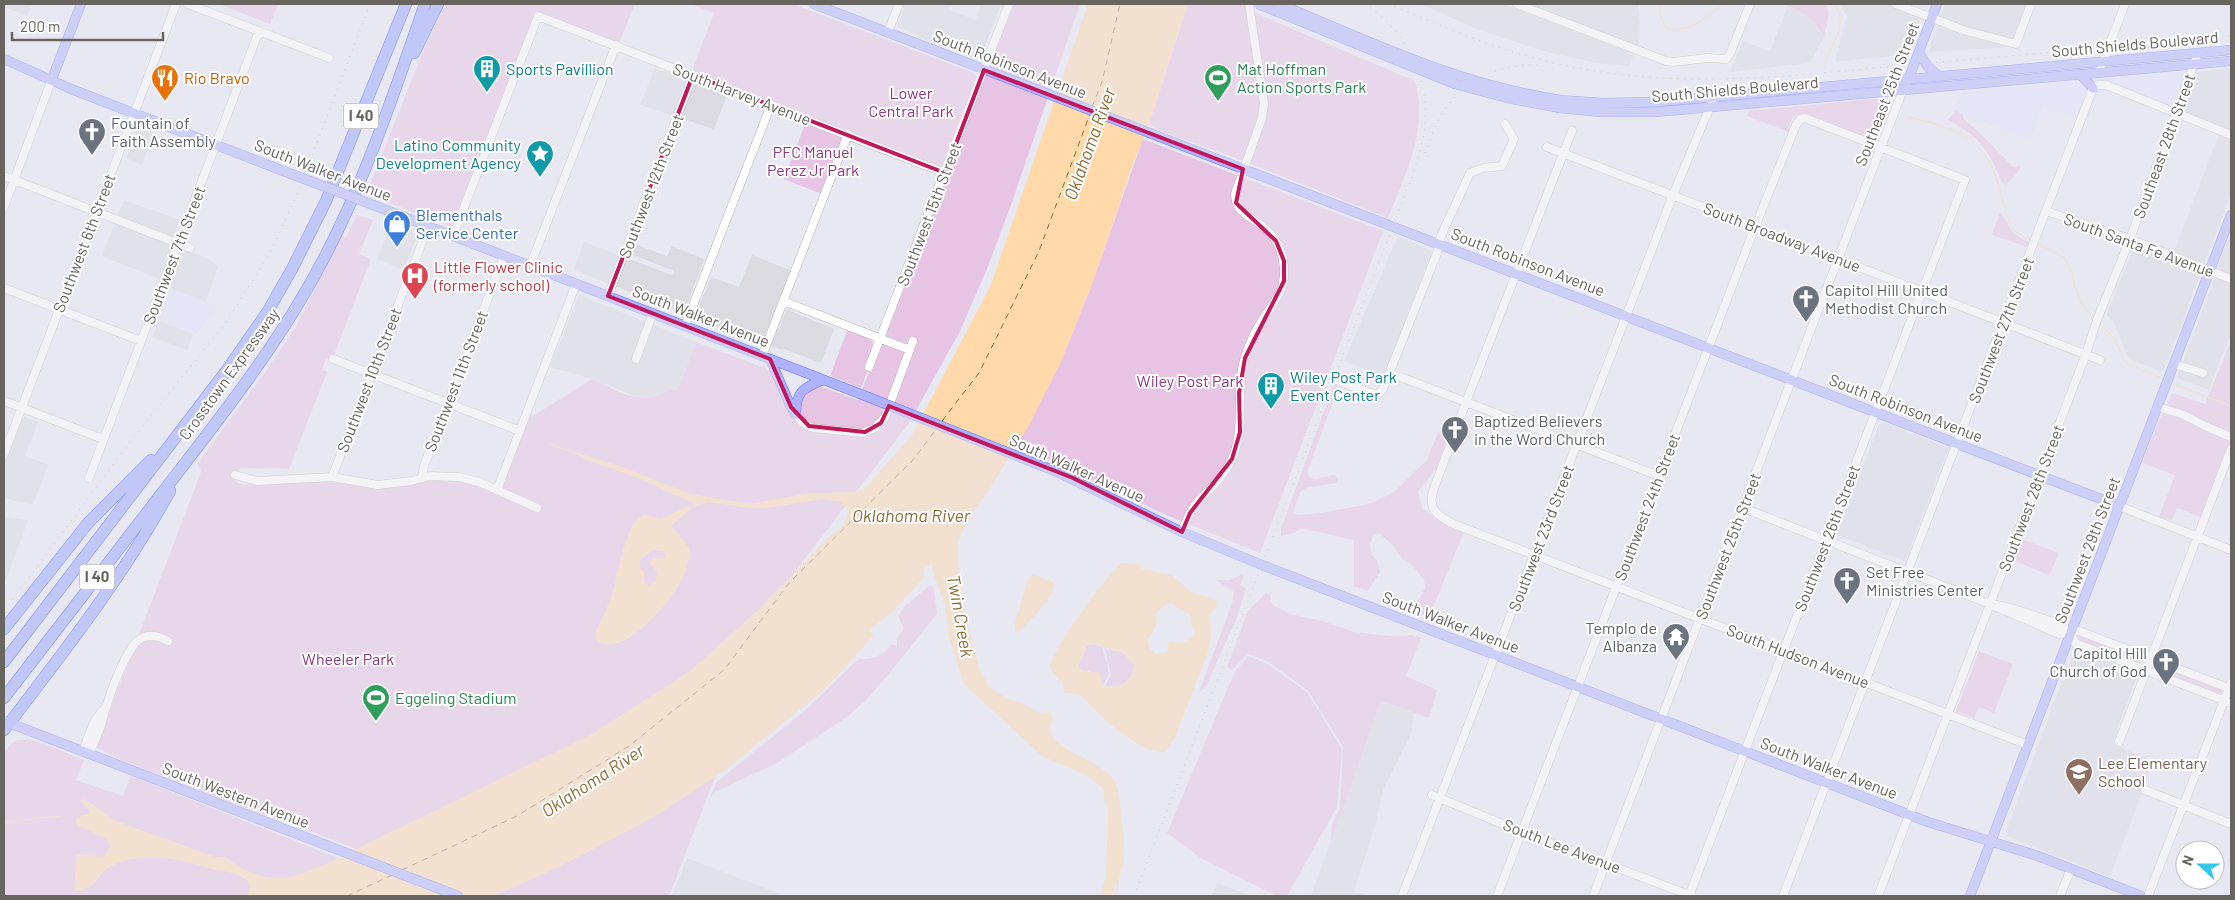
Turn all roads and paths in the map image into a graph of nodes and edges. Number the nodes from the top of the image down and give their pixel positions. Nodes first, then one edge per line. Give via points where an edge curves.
1 (82, 4) edge
2 (176, 4) edge
3 (188, 4) edge
4 (400, 4) edge
5 (406, 4) edge
6 (425, 4) edge
7 (438, 4) edge
8 (814, 4) edge
9 (899, 4) edge
10 (1009, 4) edge
11 (1248, 4) edge
12 (1258, 4) edge
13 (1279, 4) edge
14 (1516, 4) edge
15 (1750, 4) edge
16 (1896, 4) edge
17 (1937, 4) edge
18 (2031, 4) edge
19 (2125, 4) edge
20 (1932, 18) junction
21 (396, 29) junction
22 (259, 31) junction
23 (888, 32) junction
24 (616, 45) junction
25 (2231, 50) edge
26 (1919, 53) junction
27 (2198, 53) junction
28 (329, 58) dead end
29 (4, 59) edge
30 (2231, 61) edge
31 (2102, 62) junction
32 (2195, 64) junction
33 (984, 70) junction
34 (1998, 71) junction
35 (2099, 72) junction
36 (2080, 74) junction
37 (693, 75) junction
38 (1939, 76) junction
39 (52, 79) junction
40 (1909, 80) junction
41 (1999, 81) junction
42 (2093, 88) junction
43 (1903, 90) junction
44 (1714, 97) junction
45 (391, 100) junction
46 (1561, 104) junction
47 (771, 105) junction
48 (1709, 107) junction
49 (134, 113) junction
50 (2177, 114) junction
51 (1505, 124) dead end
52 (1572, 131) dead end
53 (848, 134) junction
54 (2231, 134) edge
55 (216, 144) junction
56 (1547, 147) dead end
57 (1881, 148) junction
58 (1563, 152) junction
59 (1243, 169) junction
60 (945, 173) junction
61 (4, 176) edge
62 (14, 180) junction
63 (1673, 195) junction
64 (1864, 195) joint
65 (4, 207) edge
66 (2046, 211) junction
67 (96, 212) junction
68 (2231, 214) edge
69 (428, 227) junction
70 (1755, 227) junction
71 (453, 236) junction
72 (2130, 239) junction
73 (178, 243) junction
74 (1439, 244) junction
75 (190, 248) dead end
76 (504, 256) junction
77 (1839, 259) junction
78 (530, 266) junction
79 (2210, 271) junction
80 (1516, 274) junction
81 (2231, 279) edge
82 (576, 284) junction
83 (4, 288) edge
84 (1923, 291) junction
85 (608, 296) junction
86 (784, 301) junction
87 (59, 309) junction
88 (653, 314) junction
89 (1626, 316) junction
90 (2005, 323) junction
91 (685, 326) junction
92 (880, 338) junction
93 (141, 341) junction
94 (914, 341) dead end
95 (1708, 348) junction
96 (910, 350) junction
97 (2086, 354) junction
98 (766, 357) junction
99 (334, 359) dead end
100 (636, 360) dead end
101 (2100, 360) dead end
102 (869, 367) dead end
103 (2173, 367) junction
104 (1390, 373) junction
105 (2203, 373) dead end
106 (372, 374) junction
107 (823, 380) junction
108 (1336, 380) dead end
109 (1792, 380) junction
110 (4, 401) edge
111 (1466, 402) junction
112 (447, 404) junction
113 (22, 407) junction
114 (2158, 407) junction
115 (1876, 413) junction
116 (796, 414) junction
117 (182, 429) junction
118 (520, 432) junction
119 (2231, 437) edge
120 (103, 439) junction
121 (1958, 444) junction
122 (1577, 445) junction
123 (2231, 449) edge
124 (4, 454) edge
125 (190, 457) junction
126 (235, 475) dead end
127 (2040, 475) junction
128 (332, 476) junction
129 (1659, 476) junction
130 (89, 478) dead end
131 (422, 478) junction
132 (497, 490) junction
133 (2119, 506) junction
134 (537, 508) dead end
135 (1743, 508) junction
136 (1182, 532) junction
137 (2197, 537) junction
138 (1827, 540) junction
139 (2231, 550) edge
140 (1535, 554) junction
141 (1908, 572) junction
142 (1616, 587) junction
143 (1990, 604) junction
144 (1700, 619) junction
145 (4, 629) edge
146 (2071, 634) junction
147 (168, 641) dead end
148 (1783, 650) junction
149 (1496, 656) junction
150 (2151, 659) junction
151 (4, 662) edge
152 (2146, 670) junction
153 (1866, 683) junction
154 (2231, 686) edge
155 (1577, 687) junction
156 (4, 698) edge
157 (2228, 702) edge
158 (1948, 714) junction
159 (1661, 720) junction
160 (5, 725) edge
161 (2119, 742) dead end
162 (2028, 745) junction
163 (1745, 752) junction
164 (86, 753) junction
165 (1827, 783) junction
166 (2145, 790) dead end
167 (1437, 796) junction
168 (2183, 805) junction
169 (1909, 815) junction
170 (2231, 824) edge
171 (1522, 832) junction
172 (1990, 842) junction
173 (1606, 863) junction
174 (2070, 869) junction
175 (458, 896) edge
176 (1402, 896) edge
177 (1496, 896) edge
178 (1593, 896) edge
179 (1690, 896) edge
180 (1783, 896) edge
181 (1878, 896) edge
182 (1970, 896) edge
183 (2060, 896) edge
184 (2141, 896) edge
185 (2148, 896) edge

1 - 39 main road
2 - 49 street, Southwest 6th Street
3 - 22 street
4 - 21 highway
5 - 21 highway, Crosstown Expressway / I 40
6 - 45 highway, Crosstown Expressway / I 40
7 - 45 highway
8 - 23 main road, South Robinson Avenue
9 - 23 street
10 - 33 street, Southwest 15th Street
11 - 59 street via 1264,103 1262,118
12 - 46 main road, South Shields Boulevard, bridge via 1455,84 1507,98
13 - 46 main road, South Shields Boulevard, bridge via 1451,74
14 - 15 street via 1673,62 1706,58 1723,60 1730,54
16 - 20 street
17 - 20 main road, Southeast 25th Street
18 - 20 street via 2016,44
19 - 31 street
20 - 26 main road, Southeast 25th Street
21 - 117 highway, Crosstown Expressway / I 40 via 326,201 292,269 248,342
22 - 28 street
22 - 55 street, Southwest 7th Street
23 - 33 main road, South Robinson Avenue
24 - 37 street, South Harvey Avenue
24 - 71 street, South Harvey Avenue via 538,16
24 - 78 street
25 - 27 main road, South Shields Boulevard
26 - 38 main road
26 - 40 main road, Southeast 25th Street
27 - 31 main road, South Shields Boulevard
27 - 32 street, Southeast 28th Street
29 - 39 main road, South Walker Avenue
30 - 32 main road, South Shields Boulevard
31 - 34 main road, South Shields Boulevard
31 - 35 street
32 - 35 main road, South Shields Boulevard
32 - 50 street, Southeast 28th Street
33 - 59 main road, South Robinson Avenue
33 - 60 street, Southwest 15th Street
34 - 38 main road, South Shields Boulevard
34 - 41 main road
35 - 36 main road, South Shields Boulevard
36 - 41 main road, South Shields Boulevard
36 - 42 main road
37 - 47 street, South Harvey Avenue
37 - 85 street, Southwest 12th Street
38 - 40 main road, South Shields Boulevard
39 - 49 main road, South Walker Avenue
39 - 62 street
40 - 43 main road, Southeast 25th Street
40 - 44 main road, South Shields Boulevard
41 - 43 main road, South Shields Boulevard
42 - 50 street via 2104,84
42 - 66 street, Southwest 27th Street
43 - 48 main road, South Shields Boulevard
43 - 57 street, Southeast 25th Street
44 - 46 main road, South Shields Boulevard
44 - 48 street, Southwest 23rd Street
45 - 125 highway, Crosstown Expressway / I 40 via 336,234 298,305 257,369
46 - 48 main road, South Shields Boulevard via 1632,113
47 - 53 street, South Harvey Avenue
47 - 91 street
48 - 63 street, Southwest 23rd Street
49 - 55 main road, South Walker Avenue
49 - 67 street, Southwest 6th Street
50 - 54 street
50 - 72 street, Southeast 28th Street
51 - 74 street via 1514,139 1502,166 1470,173
52 - 58 street
53 - 60 street, South Harvey Avenue
53 - 86 street
55 - 69 main road, South Walker Avenue, bridge
55 - 73 street, Southwest 7th Street
56 - 58 street, South Broadway Avenue
57 - 64 street, Southeast 25th Street
57 - 70 street, Southwest 24th Street via 1805,118 1800,119
57 - 84 street, Southwest 26th Street via 1965,180
58 - 63 street, South Broadway Avenue
58 - 80 street
59 - 74 main road, South Robinson Avenue
59 - 136 street via 1235,194 1236,203 1244,215 1263,226 1276,241 1284,261 1284,280 1279,296 1260,324 1245,358 1240,389 1240,432 1232,459 1216,484 1190,513
60 - 92 street, Southwest 15th Street
61 - 62 street
62 - 65 street
62 - 67 street
63 - 70 street, South Broadway Avenue
63 - 89 street, Southwest 23rd Street
64 - 77 street, Southwest 25th Street
66 - 72 street, South Santa Fe Avenue
66 - 90 street, Southwest 27th Street
67 - 73 street
67 - 87 street, Southwest 6th Street
68 - 79 main road, Southwest 29th Street
69 - 71 main road, South Walker Avenue
69 - 106 street, Southwest 10th Street
70 - 77 street, South Broadway Avenue
70 - 95 street, Southwest 24th Street
71 - 76 main road, South Walker Avenue
72 - 79 street, South Santa Fe Avenue
72 - 97 street, Southwest 28th Street
73 - 75 street
73 - 93 street, Southwest 7th Street
74 - 80 main road, South Robinson Avenue
74 - 104 street
76 - 78 main road, South Walker Avenue
76 - 112 street, Southwest 11th Street
77 - 84 street, South Broadway Avenue
77 - 109 street, Southwest 25th Street
78 - 82 main road, South Walker Avenue
79 - 81 street, South Santa Fe Avenue
79 - 103 main road, Southwest 29th Street
80 - 89 main road, South Robinson Avenue
80 - 111 street
82 - 85 main road, South Walker Avenue
82 - 118 street
83 - 87 street
84 - 90 street, South Broadway Avenue
84 - 115 street, Southwest 26th Street
85 - 88 main road, South Walker Avenue
86 - 92 street
86 - 98 street
87 - 93 street
87 - 113 street, Southwest 6th Street
88 - 91 main road, South Walker Avenue
88 - 100 street
89 - 95 main road, South Robinson Avenue
89 - 122 street, Southwest 23rd Street
90 - 97 street, South Broadway Avenue
90 - 121 street, Southwest 27th Street
91 - 98 main road, South Walker Avenue
92 - 96 street
92 - 102 street, Southwest 15th Street
93 - 120 street, Southwest 7th Street
94 - 96 street
95 - 109 main road, South Robinson Avenue
95 - 129 street, Southwest 24th Street
96 - 116 street via 885,417 875,428 862,433 813,428
97 - 101 street, South Broadway Avenue
97 - 127 street, Southwest 28th Street
98 - 107 main road, South Walker Avenue
98 - 116 main road
99 - 106 street
103 - 105 street
103 - 114 main road, Southwest 29th Street
104 - 108 street via 1383,390 1377,394
104 - 111 street
106 - 112 street
106 - 128 street, Southwest 10th Street
107 - 116 main road via 801,391
107 - 136 main road, South Walker Avenue, bridge via 1054,471
109 - 115 main road, South Robinson Avenue
109 - 135 street, Southwest 25th Street
110 - 113 street
111 - 122 street
111 - 140 street, South Hudson Avenue via 1430,500 1432,508 1451,523
112 - 118 street
112 - 131 street, Southwest 11th Street
113 - 120 street
113 - 124 street, Southwest 6th Street
114 - 119 street
114 - 133 main road, Southwest 29th Street
115 - 121 main road, South Robinson Avenue
115 - 138 street, Southwest 26th Street
117 - 145 highway via 88,523
117 - 151 highway, Crosstown Expressway / I 40
118 - 132 street
120 - 130 street, Southwest 7th Street
121 - 127 main road, South Robinson Avenue
121 - 141 street, Southwest 27th Street
122 - 129 street
122 - 140 street, Southwest 23rd Street
123 - 137 street
125 - 156 highway, Crosstown Expressway / I 40
125 - 160 highway via 118,577
126 - 128 street via 257,481
127 - 133 main road, South Robinson Avenue
127 - 143 street, Southwest 28th Street
128 - 131 street via 378,485
129 - 142 street, Southwest 24th Street
131 - 132 street via 438,475 463,477
132 - 134 street
133 - 137 street, South Robinson Avenue
133 - 146 main road, Southwest 29th Street
135 - 138 street
135 - 144 street, Southwest 25th Street
136 - 149 main road, South Walker Avenue
137 - 139 street, South Robinson Avenue
137 - 150 street
138 - 141 street
138 - 148 street, Southwest 26th Street
140 - 142 street, South Hudson Avenue
140 - 149 street, Southwest 23rd Street
141 - 143 street
141 - 153 street, Southwest 27th Street
142 - 144 street, South Hudson Avenue
142 - 155 street, Southwest 24th Street
143 - 146 street via 2059,634
143 - 158 street, Southwest 28th Street
144 - 148 street, South Hudson Avenue
144 - 159 street, Southwest 25th Street
146 - 150 street via 2079,631
146 - 152 street via 2075,643
146 - 162 main road, Southwest 29th Street
147 - 164 street via 160,636 149,636 130,646 104,708 95,720
148 - 153 street, South Hudson Avenue
148 - 163 street, Southwest 26th Street
149 - 155 main road, South Walker Avenue
149 - 167 street, Southwest 23rd Street
150 - 152 street
150 - 154 street
152 - 157 street
152 - 161 street
153 - 158 street, South Hudson Avenue
153 - 165 street, Southwest 27th Street
154 - 157 street
155 - 159 main road, South Walker Avenue
155 - 171 street, Southwest 24th Street
157 - 168 street
158 - 162 street, South Hudson Avenue
158 - 169 street, Southwest 28th Street
159 - 163 main road, South Walker Avenue
159 - 173 street, Southwest 25th Street
160 - 164 main road, South Western Avenue
162 - 172 main road, Southwest 29th Street
163 - 165 main road, South Walker Avenue
163 - 179 street, Southwest 26th Street
164 - 175 main road, South Western Avenue
165 - 169 main road, South Walker Avenue
165 - 180 street, Southwest 27th Street
166 - 168 street
167 - 171 street, South Lee Avenue
167 - 176 street, Southwest 23rd Street
168 - 170 street
168 - 185 street
169 - 172 main road, South Walker Avenue
169 - 181 street, Southwest 28th Street
171 - 173 street, South Lee Avenue
171 - 177 street, Southwest 24th Street
172 - 174 main road, South Walker Avenue
172 - 182 main road, Southwest 29th Street
173 - 178 street, Southwest 25th Street
173 - 179 street, South Lee Avenue
174 - 183 street
174 - 184 main road, South Walker Avenue

